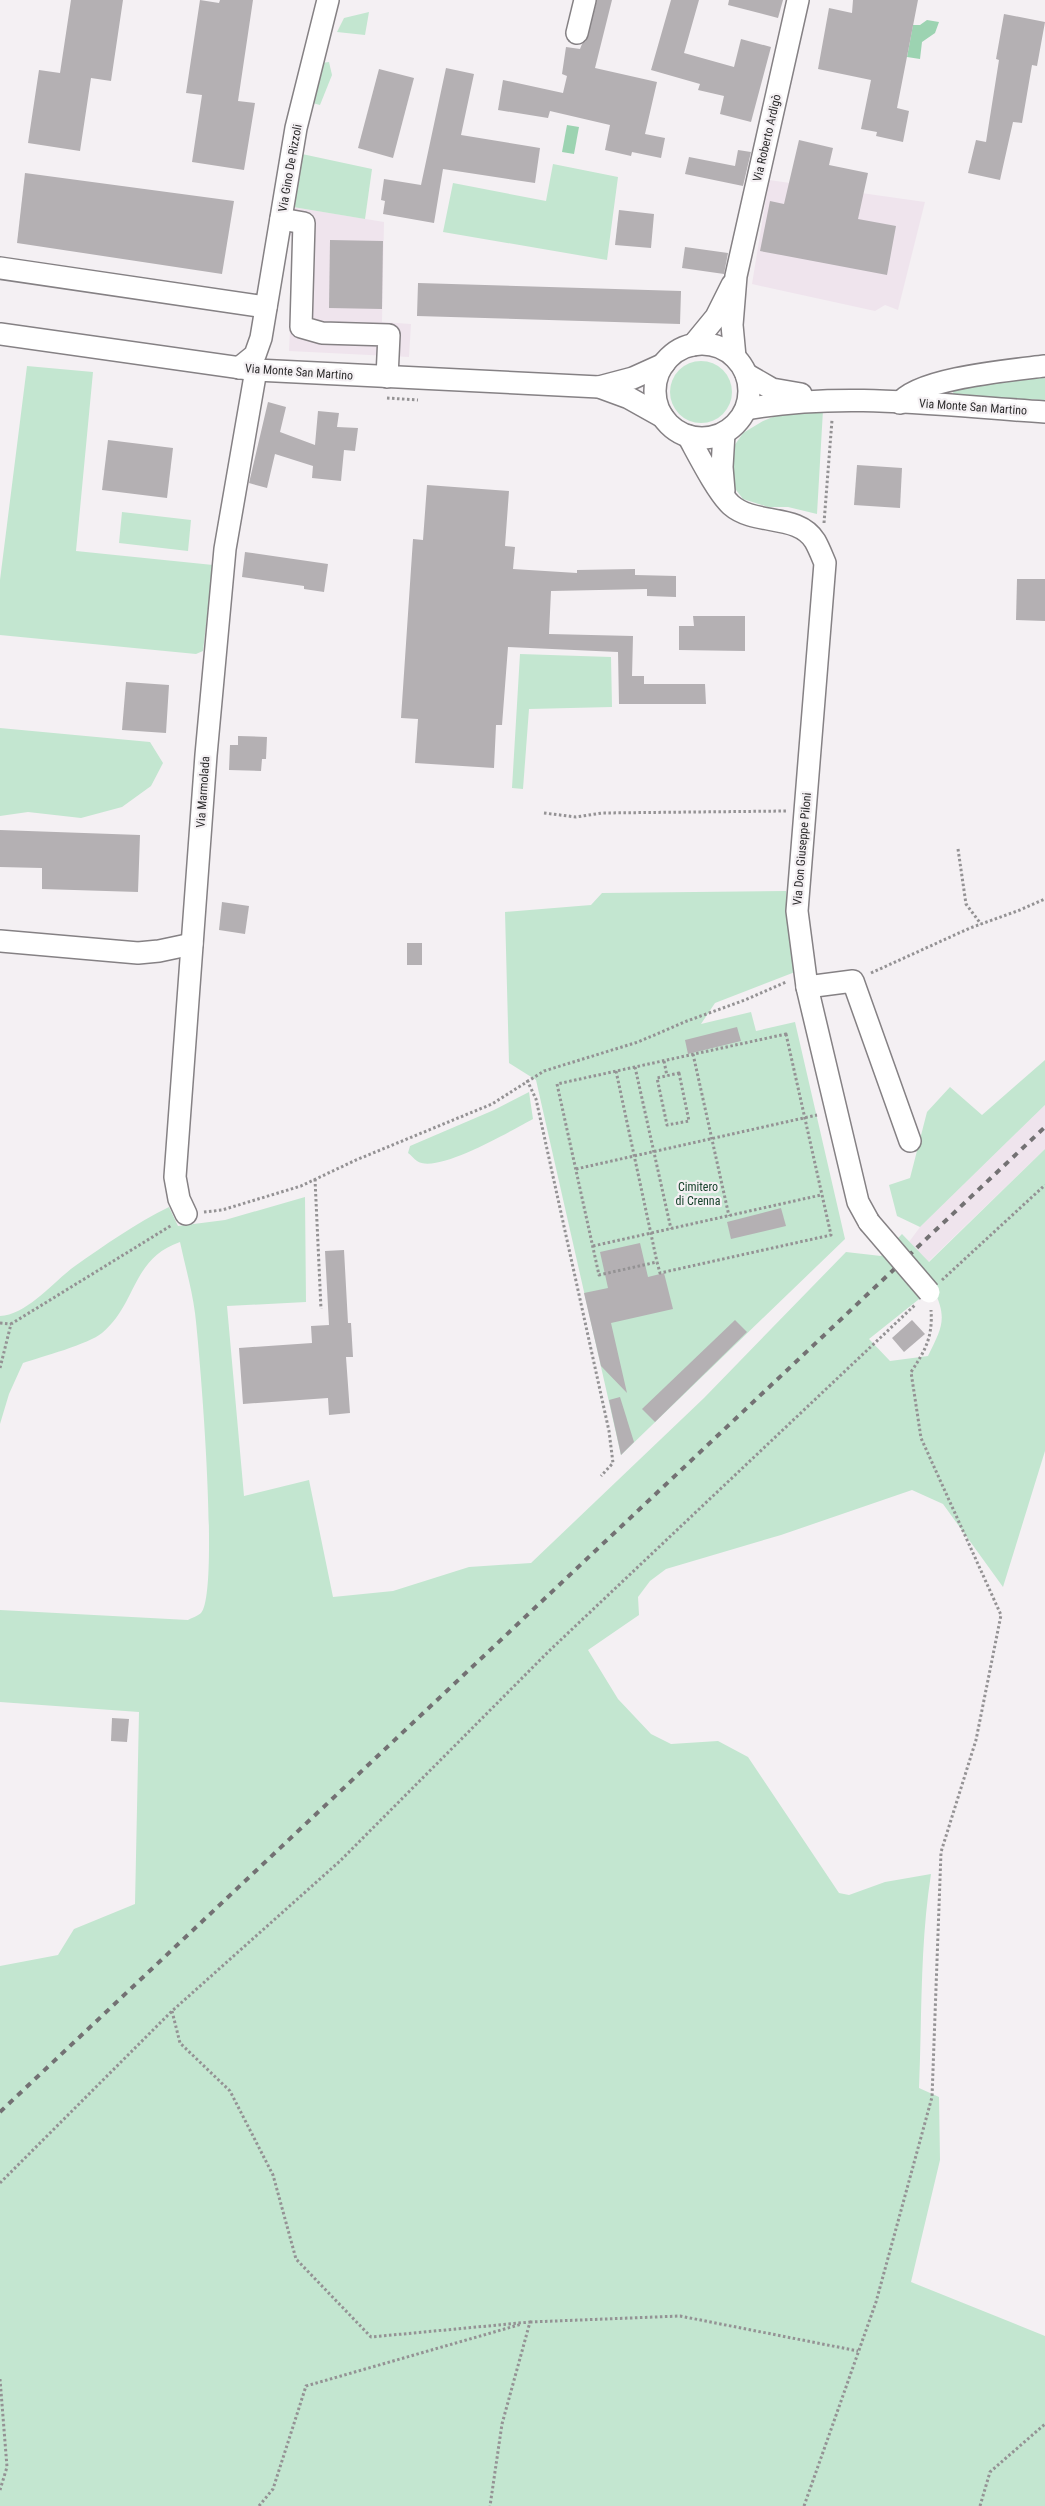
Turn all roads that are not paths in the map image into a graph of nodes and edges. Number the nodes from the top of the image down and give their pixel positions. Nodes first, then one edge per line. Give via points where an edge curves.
1 (328, 0) edge
2 (585, 0) edge
3 (798, 0) edge
4 (577, 33) dead end
5 (281, 218) junction
6 (0, 268) edge
7 (736, 276) junction
8 (266, 307) junction
9 (0, 334) edge
10 (260, 338) junction
11 (693, 345) junction
12 (664, 364) junction
13 (741, 366) junction
14 (1045, 366) edge
15 (256, 370) junction
16 (387, 377) junction
17 (600, 388) junction
18 (834, 400) junction
19 (900, 403) junction
20 (746, 409) junction
21 (1045, 412) edge
22 (663, 417) junction
23 (724, 433) junction
24 (688, 436) junction
25 (725, 496) junction
26 (0, 941) edge
27 (192, 944) junction
28 (806, 982) junction
29 (910, 1141) dead end
30 (186, 1214) road end
31 (929, 1292) road end

1 - 5 street, Via Gino De Rizzoli via 296,128
2 - 4 street
3 - 7 street, Via Roberto Ardigò
5 - 8 street, Via Gino De Rizzoli
5 - 16 street via 304,223 301,327 322,333 388,335
6 - 8 street
7 - 11 street, Via Roberto Ardigò via 716,317
7 - 13 street, Via Roberto Ardigò via 732,325
8 - 10 street, Via Gino De Rizzoli
9 - 15 street, Via Monte San Martino
10 - 15 street, Via Gino De Rizzoli via 255,356
10 - 15 street via 265,353
11 - 12 street via 676,352
11 - 13 street via 723,348
12 - 17 street, Via Monte San Martino
12 - 22 street via 657,376 655,390
13 - 18 street, Via Monte San Martino via 772,389
13 - 20 street via 749,398
14 - 19 street, Via Monte San Martino via 944,382 910,393
15 - 16 street, Via Monte San Martino
15 - 27 street, Via Marmolada via 225,550
16 - 17 street, Via Monte San Martino
17 - 22 street, Via Monte San Martino via 629,398
18 - 19 street, Via Monte San Martino
18 - 20 street, Via Monte San Martino
19 - 21 street, Via Monte San Martino
20 - 23 street via 737,423
22 - 24 street via 674,429
23 - 24 street via 712,437
23 - 25 street via 722,467
24 - 25 street
25 - 28 street, Via Don Giuseppe Piloni via 742,512 792,525 815,540 825,563 797,911
26 - 27 street via 138,953
27 - 30 street, Via Marmolada via 174,1177
28 - 29 street via 853,981
28 - 31 street, Via Don Giuseppe Piloni, bridge via 858,1202 869,1222

